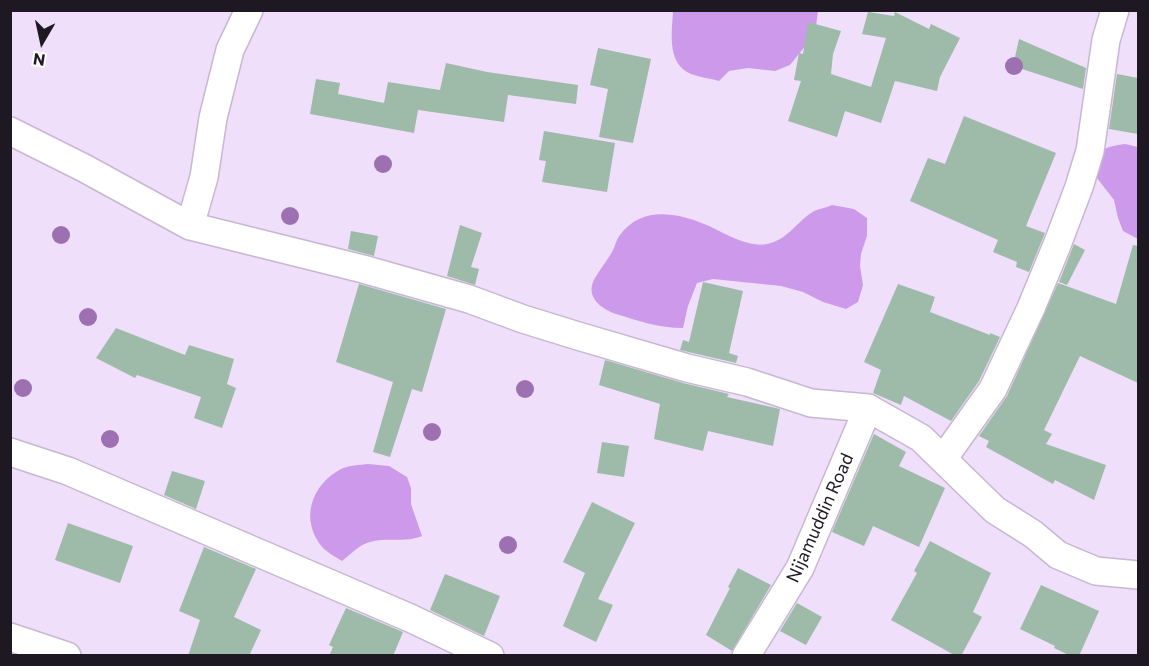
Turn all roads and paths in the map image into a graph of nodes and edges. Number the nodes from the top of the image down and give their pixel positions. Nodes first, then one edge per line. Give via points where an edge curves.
1 (249, 10) edge
2 (1115, 10) edge
3 (10, 131) edge
4 (190, 226) junction
5 (868, 408) junction
6 (10, 452) edge
7 (943, 459) junction
8 (1138, 574) edge
9 (10, 637) edge
10 (67, 656) edge
11 (490, 656) edge
12 (746, 656) edge

1 - 4 street via 230,50
2 - 7 street via 1106,40 1090,151 1057,245 993,389
3 - 4 street
4 - 5 street via 469,299 545,326 812,403
5 - 7 street via 921,438
5 - 12 street, Nijamuddin Road via 800,568
6 - 11 street via 68,471
7 - 8 street via 995,510 1058,555 1096,571
9 - 10 street

